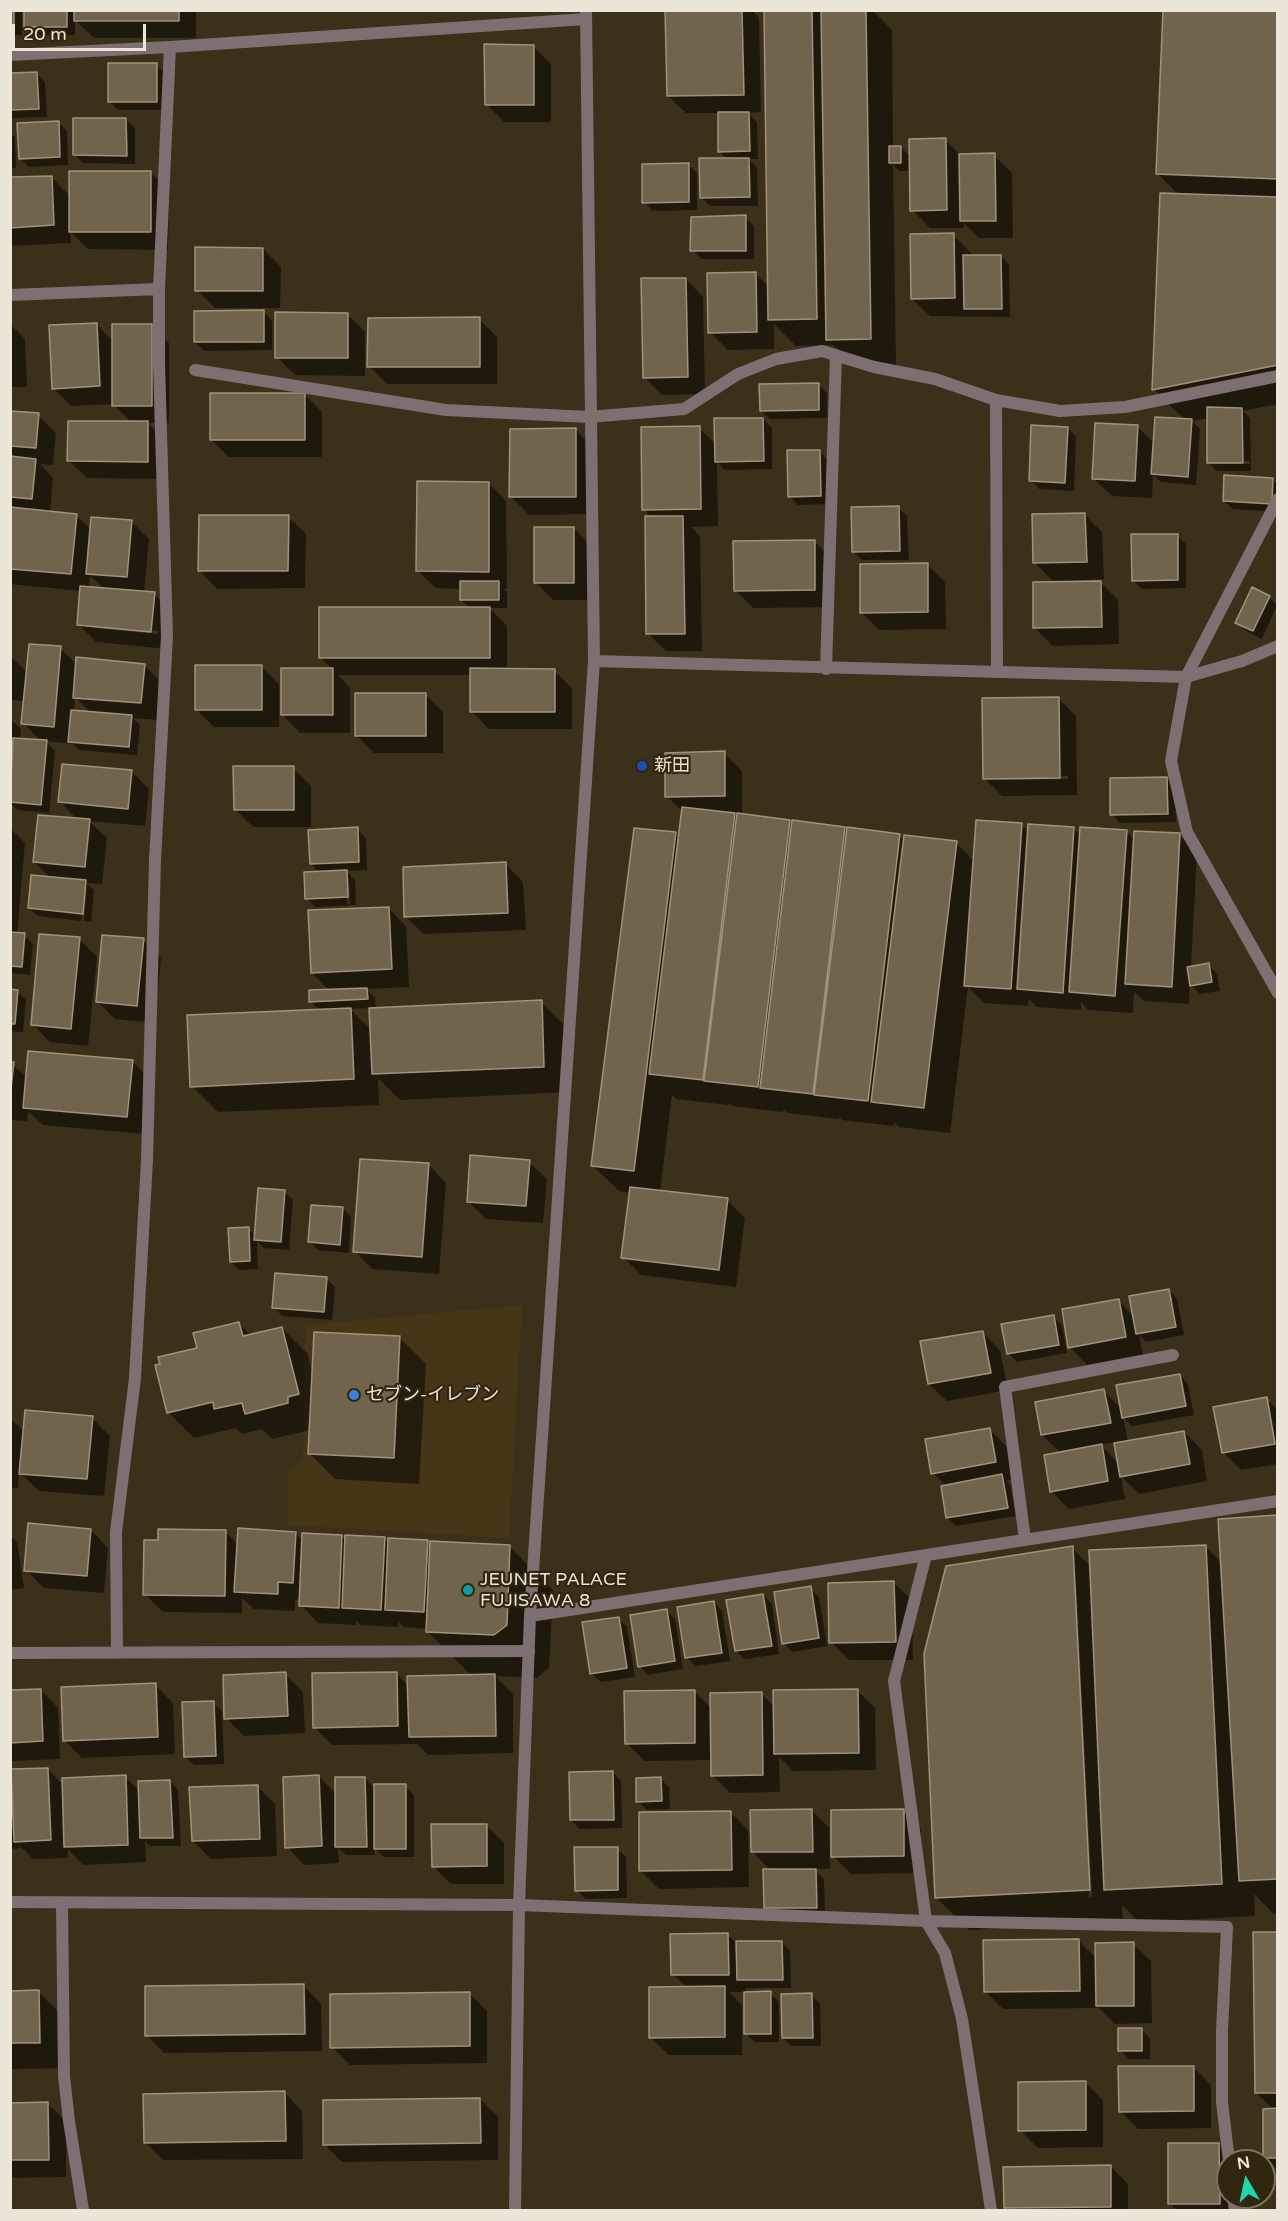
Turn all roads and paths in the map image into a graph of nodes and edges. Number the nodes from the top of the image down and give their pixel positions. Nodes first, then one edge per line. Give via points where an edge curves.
1 (586, 14) edge
2 (170, 47) junction
3 (10, 55) edge
4 (159, 289) junction
5 (10, 296) edge
6 (836, 354) junction
7 (195, 370) dead end
8 (1278, 376) edge
9 (996, 400) junction
10 (589, 417) junction
11 (1278, 499) edge
12 (1278, 646) edge
13 (594, 661) junction
14 (826, 669) junction
15 (997, 672) junction
16 (1186, 677) junction
17 (1278, 993) edge
18 (1173, 1354) dead end
19 (1278, 1501) edge
20 (1024, 1540) junction
21 (926, 1555) junction
22 (530, 1616) junction
23 (529, 1651) junction
24 (117, 1652) junction
25 (10, 1653) edge
26 (10, 1902) edge
27 (62, 1903) junction
28 (519, 1905) junction
29 (926, 1921) junction
30 (1228, 2149) edge
31 (83, 2211) edge
32 (515, 2211) edge
33 (991, 2211) edge

1 - 2 street
1 - 10 street
2 - 3 street
2 - 4 street
4 - 5 street
4 - 24 street via 167,636 154,860 147,1160 135,1378 116,1532
6 - 9 street via 874,367 935,379
6 - 10 street via 822,351 776,359 738,374 684,408
6 - 14 street
7 - 10 street via 446,410
8 - 9 street via 1125,407 1060,411
9 - 15 street
10 - 13 street
11 - 16 street
12 - 16 street
13 - 14 street
13 - 22 street
14 - 15 street
15 - 16 street
16 - 17 street via 1171,761 1187,832
18 - 20 street via 1005,1387
19 - 20 street
20 - 21 street
21 - 22 street
21 - 29 street via 894,1681
22 - 23 street
23 - 24 street
23 - 28 street
24 - 25 street
26 - 27 street
27 - 28 street
27 - 31 street via 64,2076
28 - 29 street
28 - 32 street
29 - 30 street via 1227,1927 1222,2090
29 - 33 street via 945,1953 962,2019

